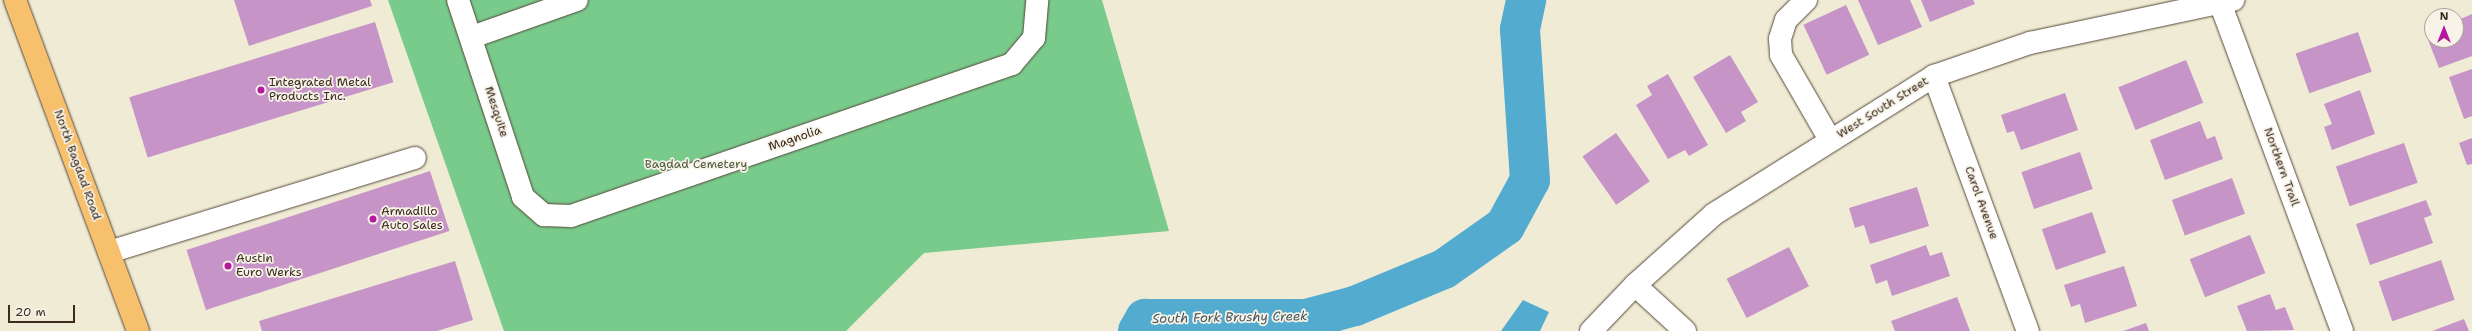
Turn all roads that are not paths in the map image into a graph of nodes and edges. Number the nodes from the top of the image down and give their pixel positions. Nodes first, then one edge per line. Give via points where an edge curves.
1 (15, 0) edge
2 (458, 0) edge
3 (577, 0) edge
4 (1037, 0) edge
5 (1806, 0) edge
6 (2224, 1) edge
7 (472, 37) junction
8 (1934, 76) junction
9 (1830, 140) junction
10 (415, 158) dead end
11 (544, 215) joint
12 (109, 252) junction
13 (1635, 286) junction
14 (138, 331) edge
15 (1591, 331) edge
16 (1685, 331) edge
17 (2028, 331) edge
18 (2342, 331) edge

1 - 12 main road, North Bagdad Road
2 - 7 street, Mesquite
3 - 7 street
4 - 11 street, Magnolia via 1034,38 1012,64 571,216
5 - 9 street via 1786,20 1780,39 1781,55
6 - 8 street, West South Street via 2030,43
6 - 18 street, Northern Trail
7 - 11 street, Mesquite via 523,198
8 - 9 street, West South Street
8 - 17 street, Carol Avenue
9 - 13 street, West South Street via 1714,214
10 - 12 street
12 - 14 main road, North Bagdad Road
13 - 15 street, West South Street
13 - 16 street

